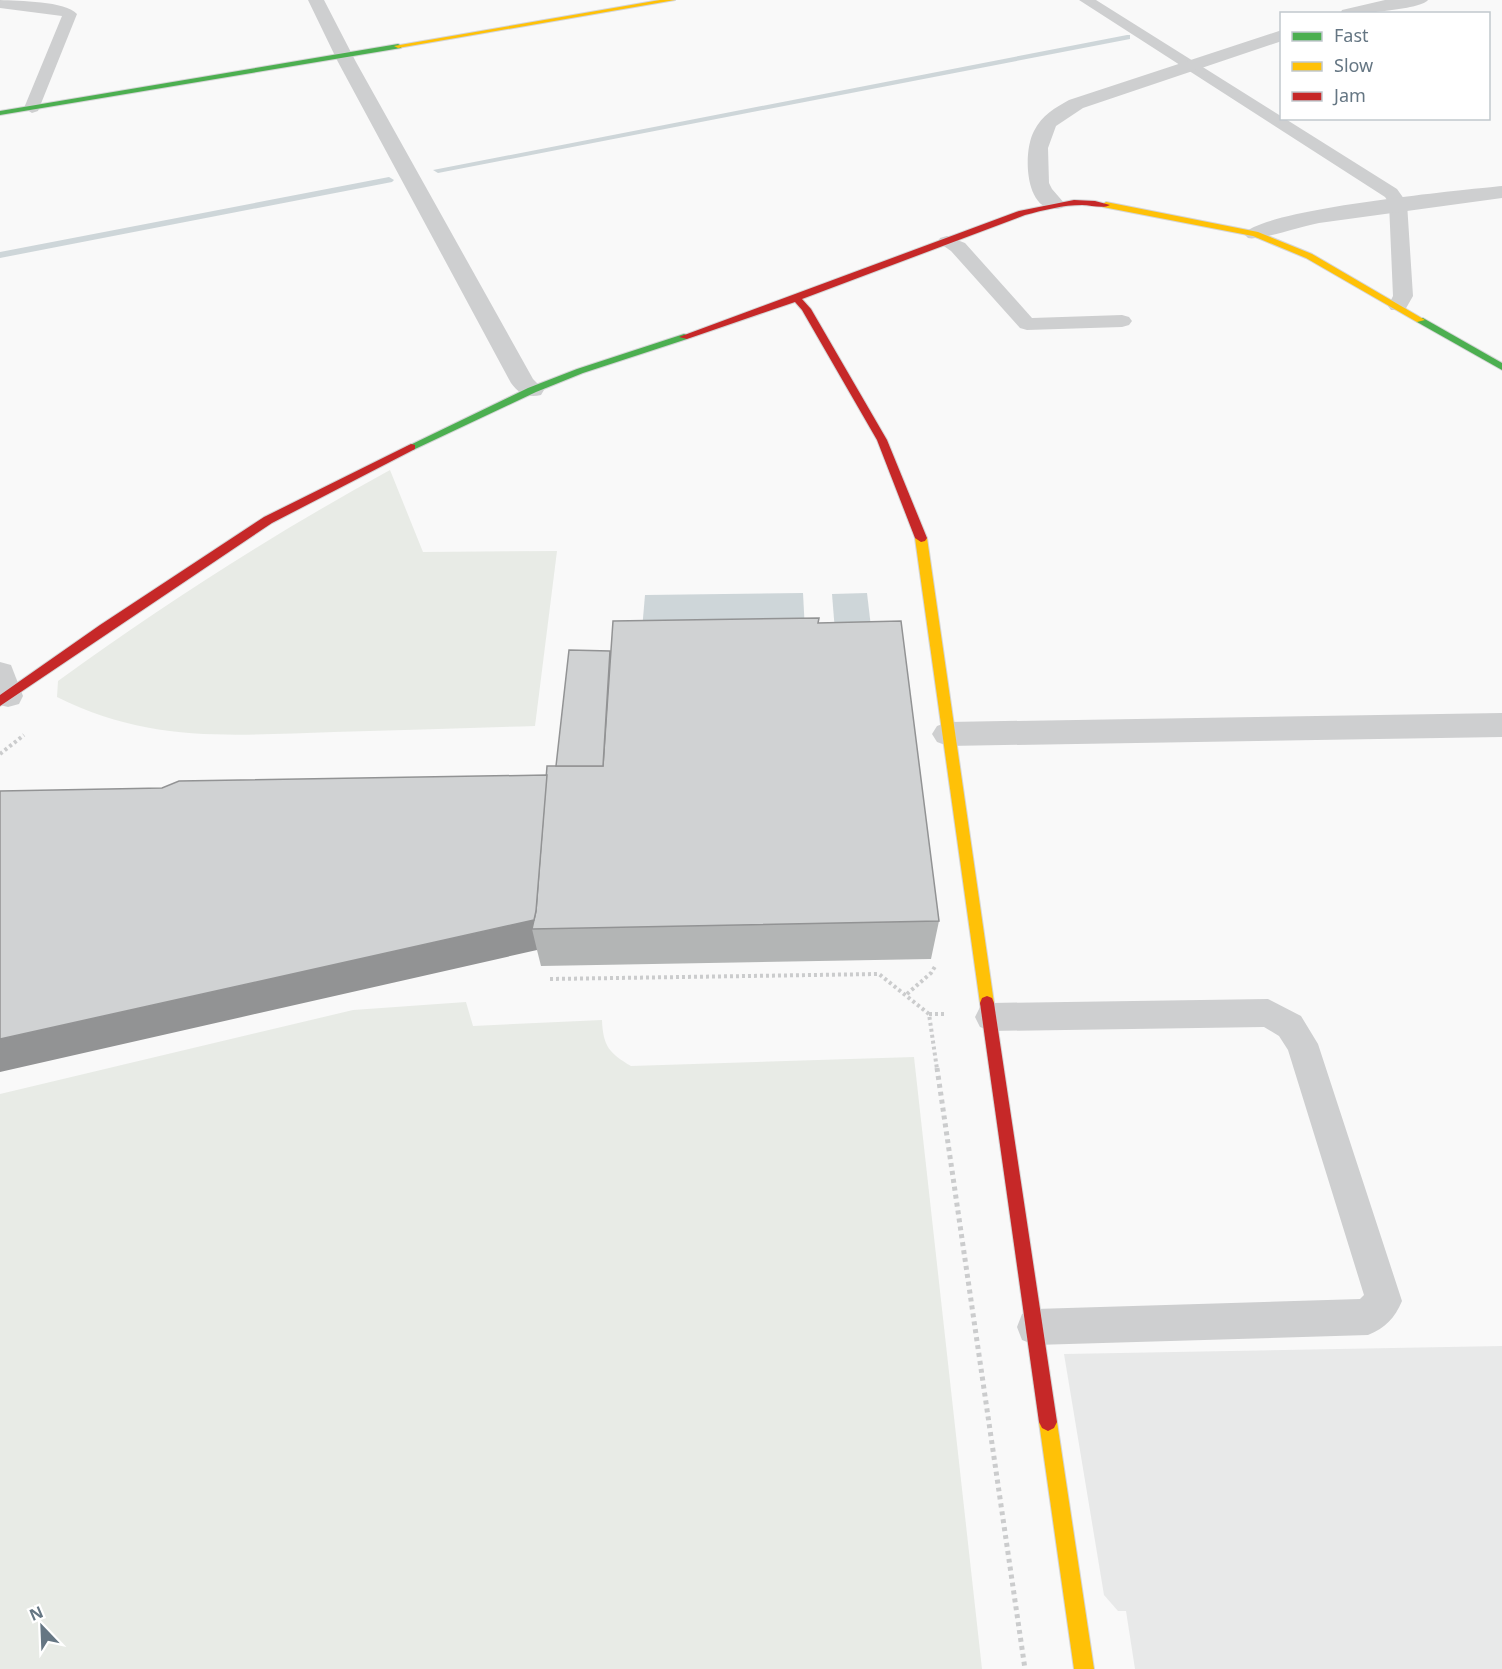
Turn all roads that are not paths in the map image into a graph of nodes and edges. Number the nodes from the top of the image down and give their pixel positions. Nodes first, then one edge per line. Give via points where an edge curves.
1 (316, 0) edge
2 (672, 0) edge
3 (1086, 0) edge
4 (1420, 0) edge
5 (0, 4) edge
6 (1356, 12) edge
7 (1280, 35) edge
8 (344, 56) junction
9 (1193, 66) junction
10 (32, 108) junction
11 (0, 113) edge
12 (1502, 192) edge
13 (1398, 203) junction
14 (1055, 204) junction
15 (1255, 234) junction
16 (947, 242) junction
17 (797, 298) junction
18 (1398, 306) junction
19 (1122, 321) dead end
20 (1502, 367) edge
21 (532, 390) junction
22 (3, 690) edge
23 (1502, 725) edge
24 (948, 734) junction
25 (991, 1017) junction
26 (1035, 1327) junction
27 (1084, 1669) edge

1 - 8 street
2 - 8 street
3 - 9 lane
4 - 6 street
5 - 10 lane via 70,14
7 - 9 street
8 - 10 street
8 - 21 street via 524,383
9 - 13 lane via 1391,193
9 - 14 street via 1076,104 1047,124 1040,135 1038,172 1043,191
10 - 11 street
12 - 13 street
13 - 15 street via 1290,222
13 - 18 lane via 1403,296
14 - 15 street via 1087,201
14 - 16 street
15 - 18 street via 1309,256
16 - 17 street
16 - 19 lane via 958,248 1027,324
17 - 21 street
17 - 24 street via 882,440 920,531
18 - 20 street
21 - 22 street via 268,520
23 - 24 street
24 - 25 street
25 - 26 street
25 - 26 lane via 1268,1013 1290,1026 1302,1044 1384,1300 1368,1317
26 - 27 street

